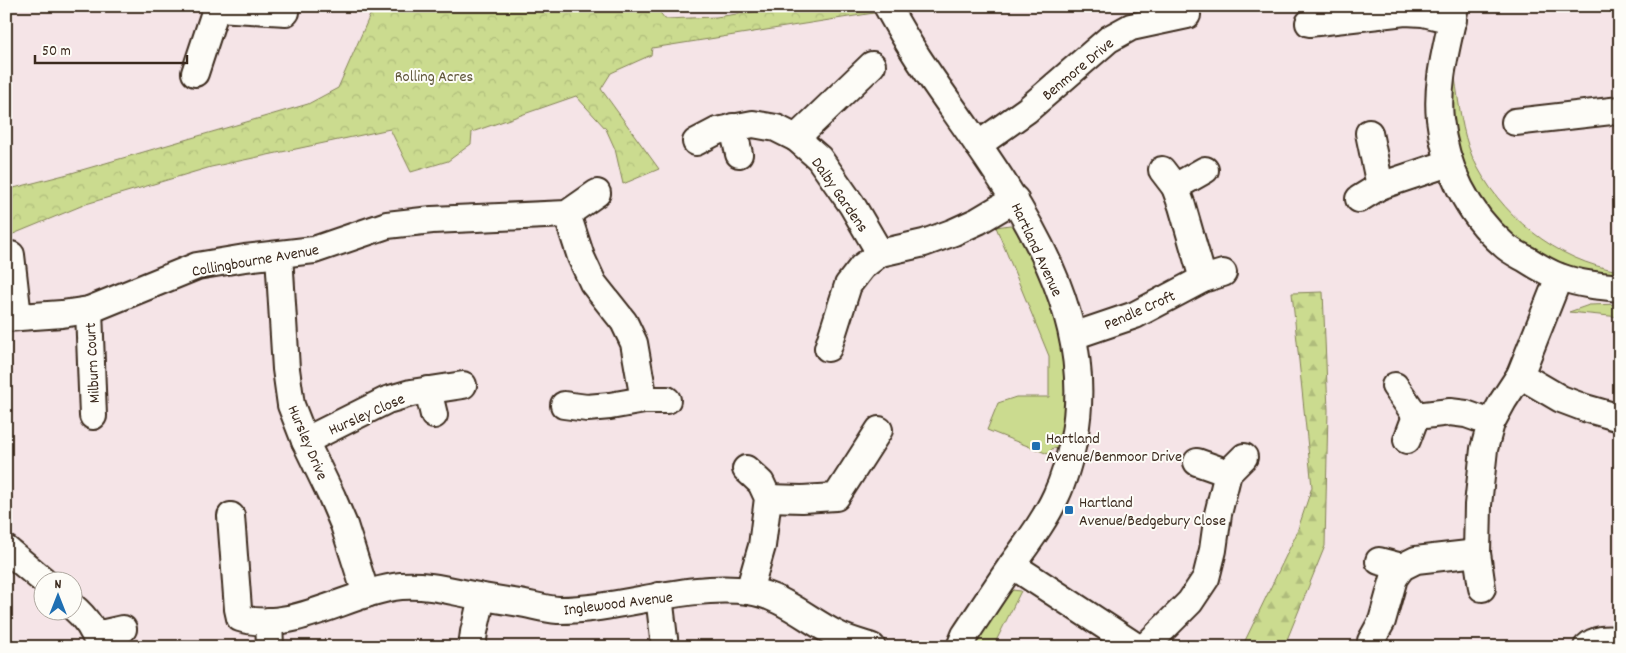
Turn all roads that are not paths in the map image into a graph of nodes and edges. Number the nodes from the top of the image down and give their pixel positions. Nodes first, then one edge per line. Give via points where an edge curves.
1 (887, 6) edge
2 (217, 7) edge
3 (286, 12) dead end
4 (1341, 13) edge
5 (1454, 13) edge
6 (1187, 15) dead end
7 (1309, 24) dead end
8 (872, 65) dead end
9 (195, 73) dead end
10 (1620, 110) edge
11 (1515, 122) dead end
12 (733, 127) junction
13 (1369, 132) dead end
14 (796, 138) junction
15 (696, 142) dead end
16 (978, 145) junction
17 (739, 154) dead end
18 (1449, 163) junction
19 (1205, 170) dead end
20 (597, 193) dead end
21 (1015, 200) junction
22 (567, 214) junction
23 (880, 253) junction
24 (279, 254) junction
25 (11, 255) dead end
26 (1558, 277) junction
27 (1620, 288) edge
28 (88, 310) junction
29 (12, 318) edge
30 (1073, 336) junction
31 (828, 348) dead end
32 (1520, 375) junction
33 (463, 385) dead end
34 (1395, 386) dead end
35 (564, 405) dead end
36 (93, 416) dead end
37 (1416, 416) junction
38 (1620, 418) edge
39 (1491, 423) junction
40 (879, 430) dead end
41 (1407, 440) dead end
42 (305, 441) junction
43 (1196, 462) dead end
44 (746, 469) dead end
45 (768, 498) junction
46 (231, 516) dead end
47 (6, 549) edge
48 (1477, 553) junction
49 (1012, 565) junction
50 (32, 571) edge
51 (1482, 588) dead end
52 (750, 591) junction
53 (366, 594) junction
54 (659, 596) junction
55 (482, 597) junction
56 (82, 614) edge
57 (269, 621) junction
58 (123, 629) dead end
59 (1620, 640) edge
60 (97, 641) edge
61 (1372, 645) edge
62 (270, 647) edge
63 (472, 647) edge
64 (666, 647) edge
65 (872, 647) edge
66 (960, 647) edge
67 (1137, 647) edge
68 (1144, 647) edge
69 (1587, 647) edge

1 - 16 street, Hartland Avenue via 918,58
2 - 3 street
2 - 9 street
4 - 5 street
4 - 7 street
5 - 18 street via 1441,70 1440,119
6 - 16 street, Benmore Drive via 1131,27 1109,39 1027,110
8 - 14 street
10 - 11 street
12 - 14 street, Dalby Gardens via 753,124 776,128
12 - 15 street, Dalby Gardens via 717,130
12 - 17 street
13 - 18 street via 1369,192
14 - 23 street, Dalby Gardens via 820,158
16 - 21 street, Hartland Avenue
18 - 26 street via 1461,192 1478,218 1504,246
19 - 30 street, Pendle Croft via 1169,178 1213,276 1135,315
20 - 22 street
21 - 23 street via 954,232
21 - 30 street, Hartland Avenue via 1046,259
22 - 24 street, Collingbourne Avenue via 387,225 314,250
22 - 35 street via 593,283 624,322 656,400 587,408
23 - 31 street via 862,267 848,285
24 - 28 street, Collingbourne Avenue via 197,266
24 - 42 street, Hursley Drive via 291,405
25 - 29 street
26 - 27 street via 1592,286
26 - 32 street
28 - 29 street, Collingbourne Avenue
28 - 36 street, Milburn Court
30 - 49 street, Hartland Avenue via 1079,394 1067,467 1046,516
32 - 38 street via 1561,399
32 - 39 street
33 - 42 street, Hursley Close via 431,403 387,400
34 - 37 street
37 - 39 street via 1450,412
37 - 41 street
39 - 48 street via 1484,449
40 - 45 street via 836,497
42 - 53 street, Hursley Drive via 341,518
43 - 68 street via 1236,465 1218,514 1206,578 1190,602
44 - 45 street via 761,483
45 - 52 street via 762,546
46 - 57 street, Inglewood Avenue via 240,618 251,622
47 - 50 street
48 - 51 street
48 - 61 street via 1390,564 1394,578
49 - 66 street, Hartland Avenue
49 - 67 street
52 - 54 street, Inglewood Avenue via 714,590
52 - 65 street, Inglewood Avenue via 772,598 837,634
53 - 55 street, Inglewood Avenue via 400,586 425,586
53 - 57 street, Inglewood Avenue via 291,618
54 - 55 street, Inglewood Avenue via 584,610 554,610
54 - 64 street
55 - 63 street
56 - 60 street
57 - 62 street
58 - 60 street
59 - 69 street via 1603,639

